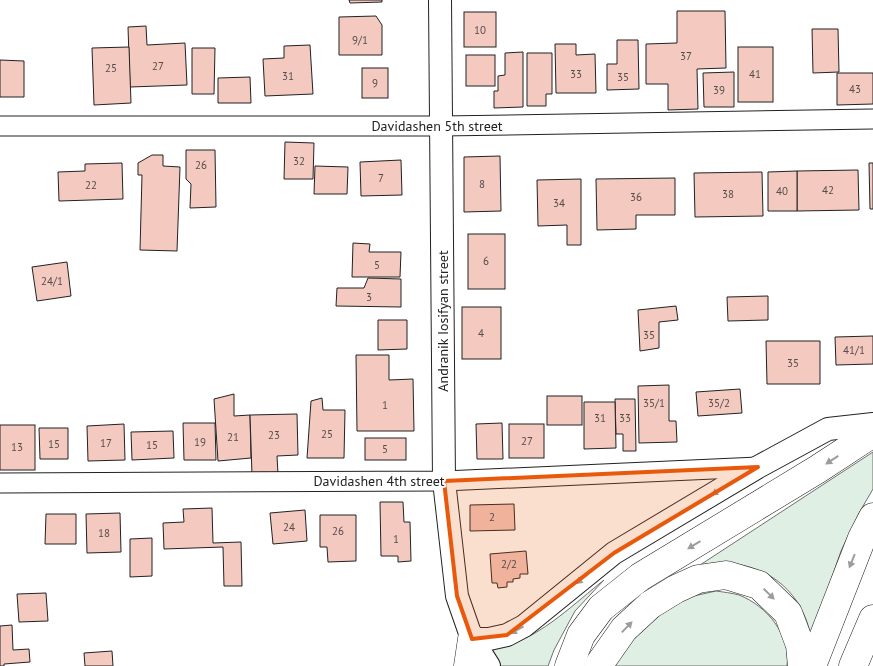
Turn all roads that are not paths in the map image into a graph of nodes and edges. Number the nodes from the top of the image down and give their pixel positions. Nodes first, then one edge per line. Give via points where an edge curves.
1 (440, 0) edge
2 (873, 119) edge
3 (0, 126) edge
4 (441, 126) junction
5 (873, 424) edge
6 (873, 433) edge
7 (758, 466) junction
8 (444, 481) junction
9 (0, 483) edge
10 (873, 517) edge
11 (873, 619) edge
12 (472, 639) junction
13 (468, 666) edge
14 (489, 666) edge
15 (569, 666) edge
16 (598, 666) edge
17 (802, 666) edge
18 (812, 666) edge
19 (853, 666) edge

1 - 4 street, Andranik Iosifyan street
2 - 4 street, Davidashen 5th street
3 - 4 street, Davidashen 5th street
4 - 8 street, Andranik Iosifyan street
5 - 7 street via 828,429
6 -> 15 main road via 640,577 601,608 581,635
7 - 8 street, Davidashen 4th street
7 -> 12 street via 614,553 524,626 507,635
8 - 9 street, Davidashen 4th street
8 - 12 street, Andranik Iosifyan street via 457,596
10 -> 18 main road
11 - 19 main road
12 - 13 main road
12 - 14 street, Andranik Iosifyan street
16 -> 17 main road via 624,628 650,605 698,579 726,575 759,585 788,613 800,645

